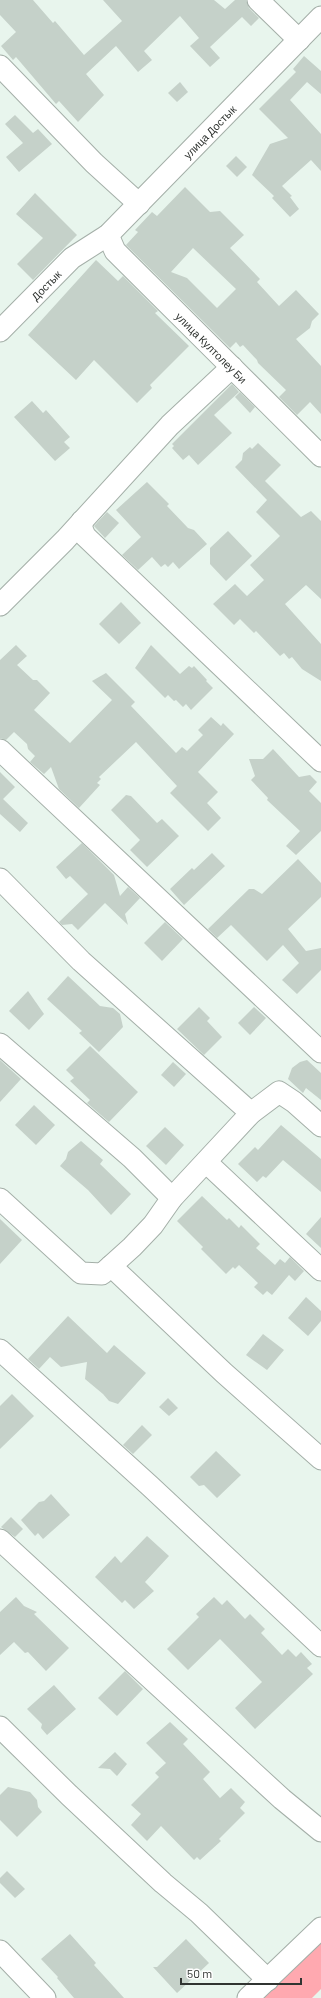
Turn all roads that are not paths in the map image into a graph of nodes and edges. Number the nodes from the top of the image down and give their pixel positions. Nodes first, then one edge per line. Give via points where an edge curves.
1 (258, 0) edge
2 (321, 17) edge
3 (299, 40) junction
4 (0, 66) edge
5 (139, 204) junction
6 (102, 240) junction
7 (0, 331) edge
8 (232, 367) junction
9 (321, 456) edge
10 (82, 521) junction
11 (0, 605) edge
12 (0, 750) edge
13 (321, 761) edge
14 (0, 879) edge
15 (0, 1044) edge
16 (321, 1052) edge
17 (252, 1113) junction
18 (321, 1126) edge
19 (206, 1162) junction
20 (172, 1198) junction
21 (0, 1199) edge
22 (111, 1266) junction
23 (321, 1270) edge
24 (0, 1350) edge
25 (321, 1459) edge
26 (0, 1540) edge
27 (321, 1646) edge
28 (0, 1727) edge
29 (321, 1831) edge
30 (321, 1928) edge
31 (0, 1951) edge
32 (268, 1980) junction
33 (45, 1998) edge
34 (248, 1998) edge

1 - 3 street
2 - 3 street, улица Достык
3 - 5 street, улица Достык
4 - 5 street via 94,163
5 - 6 street, улица Достык
6 - 7 street, Достык via 72,258
6 - 8 street, улица Култолеу Би
8 - 9 street, улица Култолеу Би
8 - 10 street via 170,425
10 - 11 street
10 - 13 street via 85,536
12 - 16 street
14 - 17 street via 81,961
15 - 20 street via 132,1158
17 - 18 street via 279,1092
17 - 19 street
19 - 20 street
19 - 23 street
20 - 22 street via 152,1225
21 - 22 street via 81,1273 102,1274
22 - 25 street via 224,1373
24 - 27 street
26 - 29 street via 282,1799
28 - 32 street via 74,1800 199,1913
30 - 32 street
31 - 33 street
32 - 34 street

